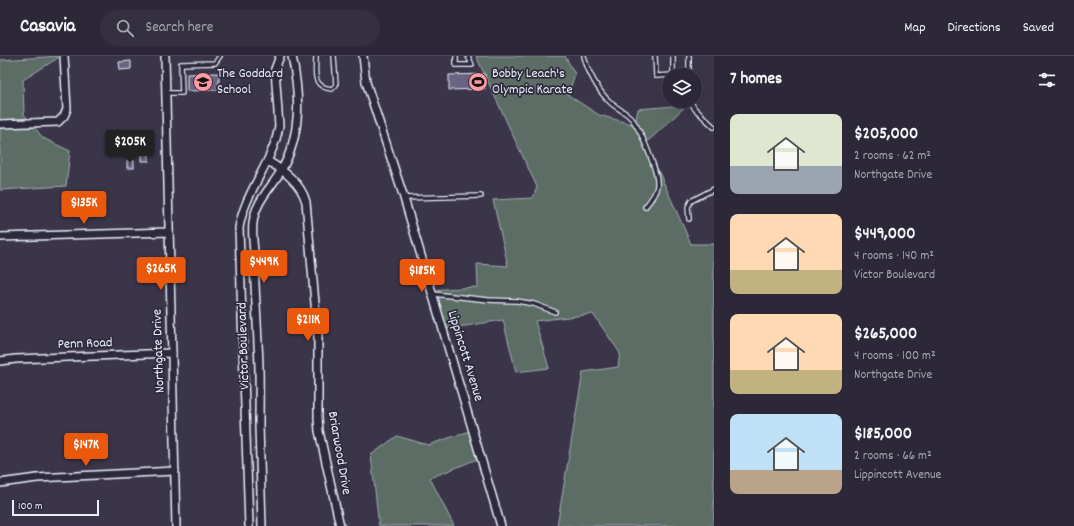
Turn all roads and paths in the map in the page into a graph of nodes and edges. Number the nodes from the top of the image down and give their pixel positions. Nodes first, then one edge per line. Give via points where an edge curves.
1 (64, 56) edge
2 (165, 56) edge
3 (220, 56) edge
4 (280, 56) edge
5 (292, 56) edge
6 (316, 56) edge
7 (334, 56) edge
8 (363, 56) edge
9 (456, 56) edge
10 (468, 56) edge
11 (584, 56) edge
12 (655, 56) edge
13 (673, 56) edge
14 (689, 56) edge
15 (688, 68) edge
16 (166, 93) junction
17 (694, 108) edge
18 (0, 124) edge
19 (714, 127) edge
20 (268, 160) junction
21 (282, 170) junction
22 (714, 188) edge
23 (481, 196) dead end
24 (404, 198) junction
25 (645, 207) dead end
26 (689, 219) dead end
27 (169, 232) junction
28 (0, 237) edge
29 (433, 294) junction
30 (555, 312) dead end
31 (172, 353) junction
32 (0, 362) edge
33 (175, 471) junction
34 (0, 483) edge
35 (176, 526) edge
36 (249, 526) edge
37 (262, 526) edge
38 (340, 526) edge
39 (501, 526) edge

1 - 18 street via 67,109 64,116 58,122
2 - 16 street, Northgate Drive
3 - 16 lane via 215,63 181,64 182,93
4 - 20 street, Victor Boulevard via 275,69 279,126
5 - 21 street, Victor Boulevard via 296,76 298,119 293,144
6 - 7 lane via 317,83 332,89 336,85
8 - 24 street, Lippincott Avenue via 366,82
9 - 10 lane via 456,65 472,65
11 - 25 lane via 589,73 610,102 632,118 648,150 657,182 654,195
12 - 13 lane via 656,76 673,75
14 - 15 lane
16 - 27 street, Northgate Drive
17 - 19 lane
20 - 21 street, Briarwood Drive
20 - 36 street, Victor Boulevard via 247,199 239,228
21 - 37 street, Victor Boulevard via 262,198 253,222
21 - 38 street, Briarwood Drive via 300,188 306,202 318,337 319,431
22 - 26 lane via 691,201 688,207
23 - 24 lane
24 - 29 street, Lippincott Avenue
27 - 28 street
27 - 31 street, Northgate Drive
29 - 30 lane via 517,301
29 - 39 street, Lippincott Avenue
31 - 32 street, Penn Road via 16,359
31 - 33 street, Northgate Drive
33 - 34 street via 37,478
33 - 35 street, Northgate Drive

